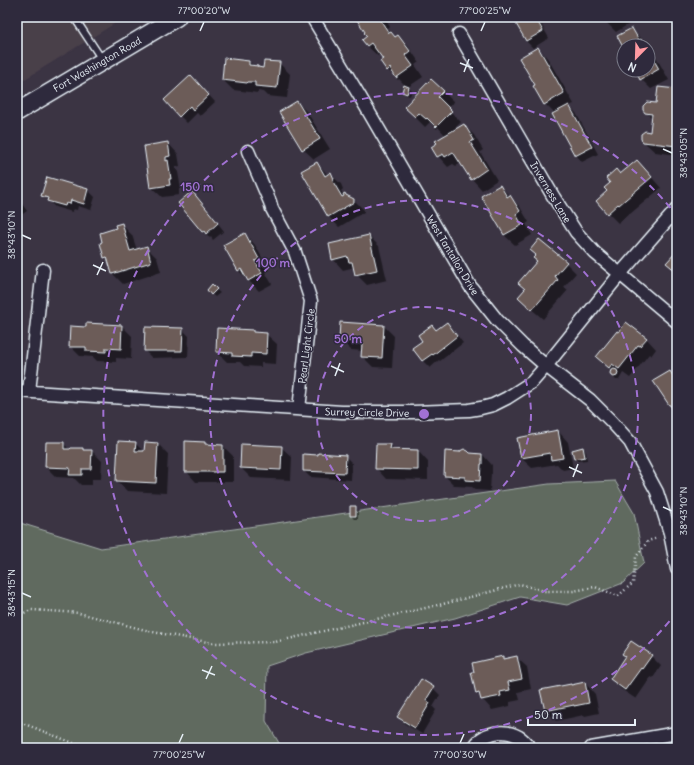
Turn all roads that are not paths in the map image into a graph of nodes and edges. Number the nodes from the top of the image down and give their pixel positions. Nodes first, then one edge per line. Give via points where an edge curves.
1 (74, 17) edge
2 (177, 17) edge
3 (312, 17) edge
4 (459, 34) dead end
5 (103, 61) junction
6 (17, 112) edge
7 (248, 151) dead end
8 (677, 208) edge
9 (43, 270) dead end
10 (620, 274) junction
11 (677, 322) edge
12 (546, 366) junction
13 (23, 391) edge
14 (298, 409) junction
15 (677, 569) edge
16 (677, 733) edge
17 (474, 748) edge
18 (530, 748) edge
19 (591, 748) edge

1 - 5 lane
2 - 5 main road, Fort Washington Road
3 - 12 street, West Tantallon Drive via 470,286 497,320
4 - 10 street, Inverness Lane via 576,232 595,253
5 - 6 main road, Fort Washington Road
7 - 14 street, Pearl Light Circle via 272,209 295,252 311,301
8 - 10 street, Surrey Circle Drive
9 - 13 street
10 - 11 street, Inverness Lane
10 - 12 street, Surrey Circle Drive
12 - 14 street, Surrey Circle Drive via 532,382 494,405 481,408 413,412
12 - 15 street, West Tantallon Drive via 590,400 630,442 656,492 670,534
13 - 14 street, Surrey Circle Drive
16 - 19 street
17 - 18 street via 483,738 501,732 520,737

